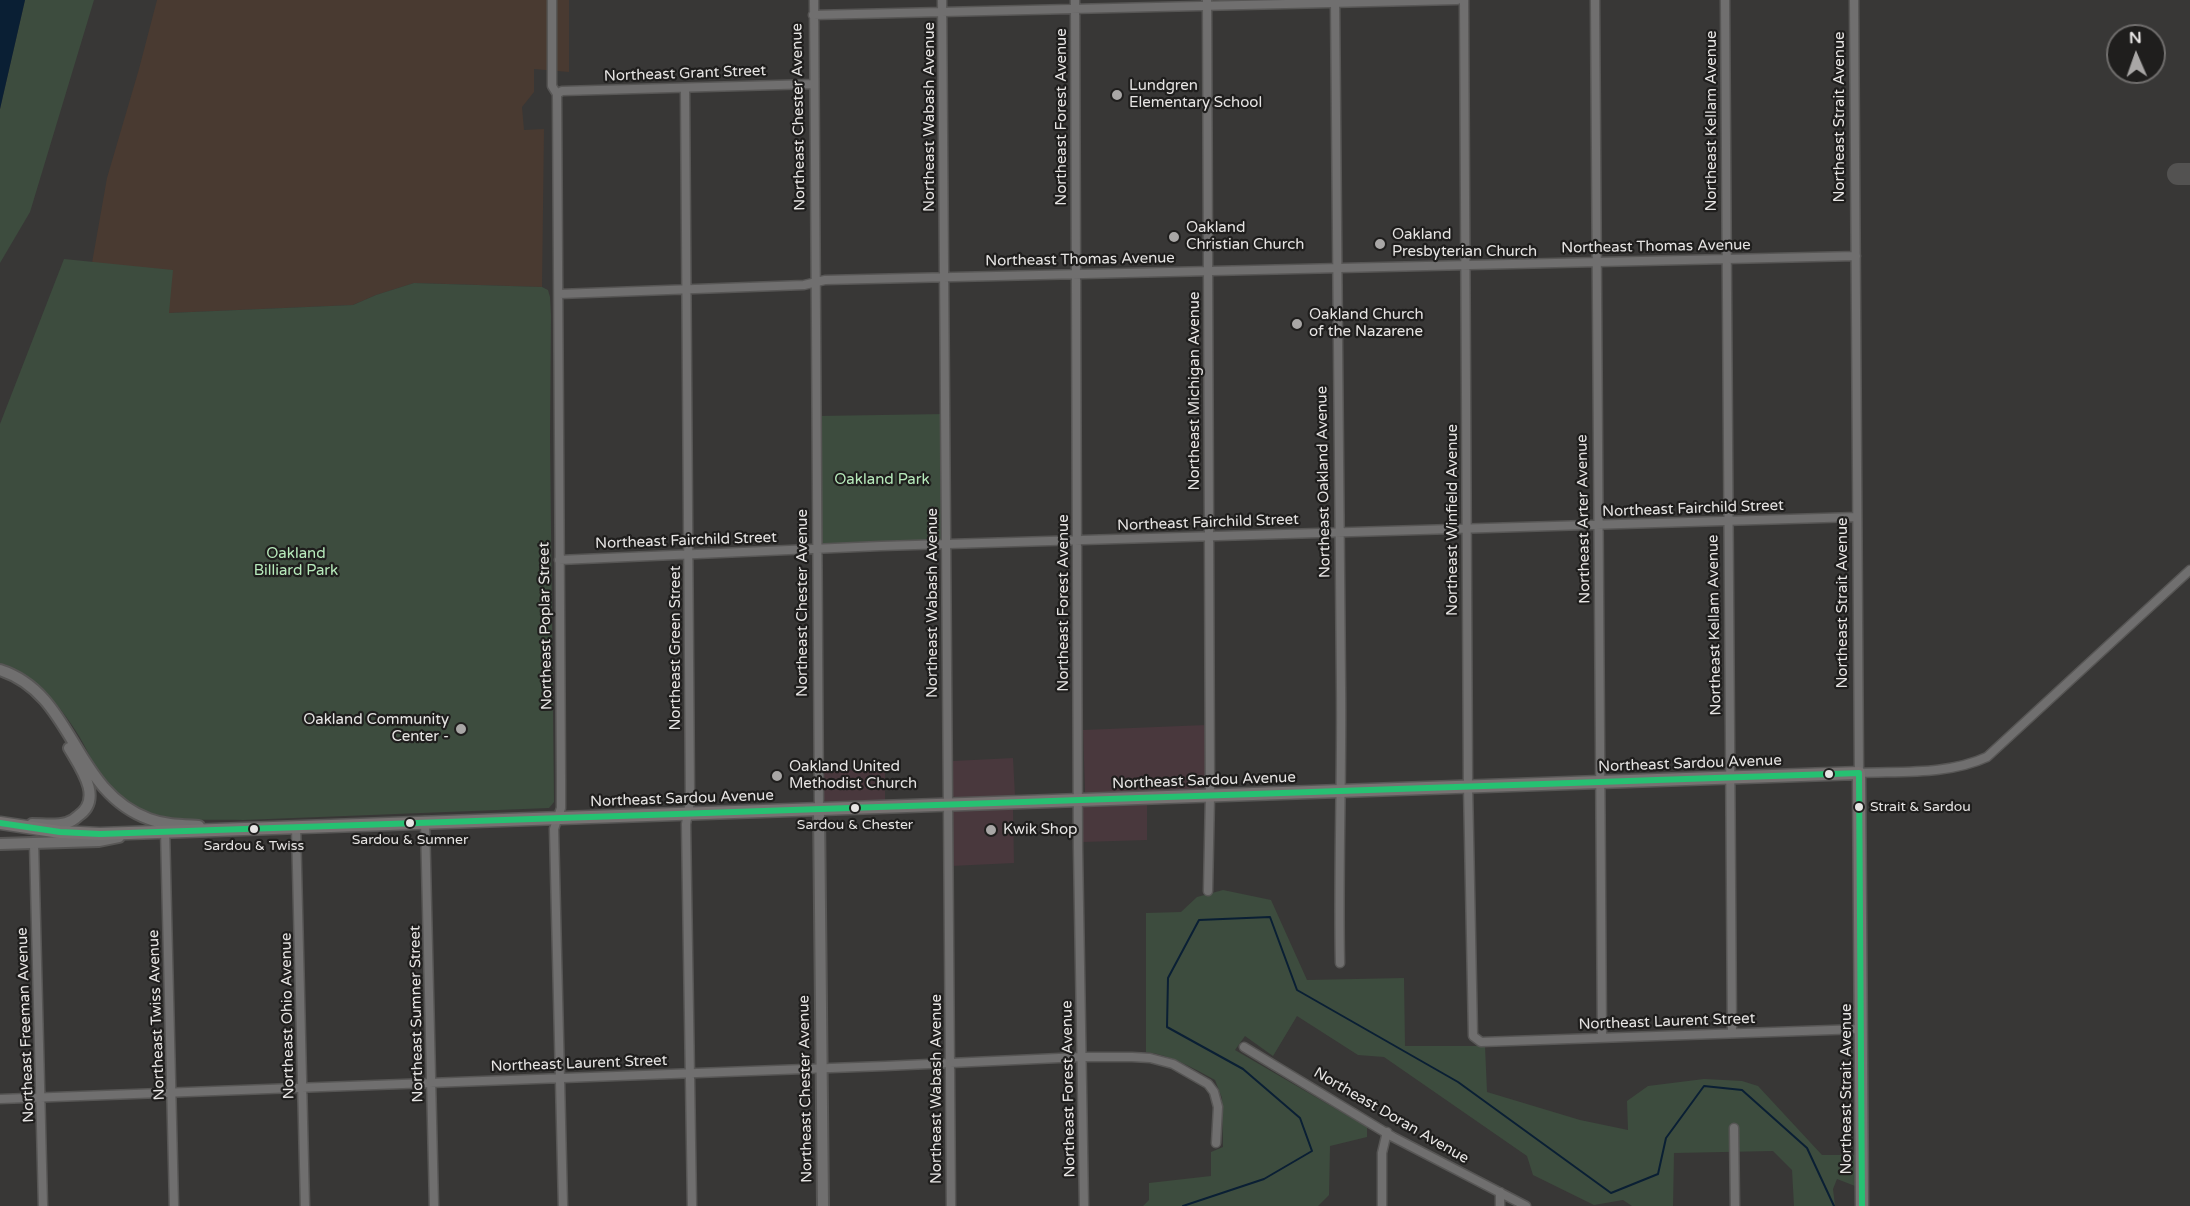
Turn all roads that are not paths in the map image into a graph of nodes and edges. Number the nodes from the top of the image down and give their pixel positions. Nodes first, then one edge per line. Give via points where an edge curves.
1 (552, 0) edge
2 (813, 0) edge
3 (942, 0) edge
4 (1457, 0) edge
5 (1464, 0) edge
6 (1595, 0) edge
7 (1725, 0) edge
8 (1854, 0) edge
9 (1335, 1) edge
10 (1207, 3) edge
11 (1075, 4) edge
12 (942, 12) junction
13 (813, 15) junction
14 (814, 84) junction
15 (685, 89) junction
16 (557, 94) junction
17 (1856, 256) junction
18 (1726, 259) junction
19 (1596, 262) junction
20 (1464, 265) junction
21 (1336, 268) junction
22 (1207, 271) junction
23 (1077, 274) junction
24 (944, 277) junction
25 (816, 282) junction
26 (685, 289) junction
27 (559, 294) junction
28 (1857, 517) junction
29 (1727, 521) junction
30 (1597, 525) junction
31 (1467, 529) junction
32 (1338, 533) junction
33 (1209, 537) junction
34 (1078, 541) junction
35 (946, 545) junction
36 (818, 548) junction
37 (688, 554) junction
38 (559, 560) junction
39 (2190, 570) edge
40 (0, 670) edge
41 (0, 677) edge
42 (1859, 773) junction
43 (1730, 777) junction
44 (1600, 782) junction
45 (1468, 786) junction
46 (1339, 791) junction
47 (1210, 796) junction
48 (1078, 800) junction
49 (948, 804) junction
50 (819, 809) junction
51 (688, 814) junction
52 (557, 818) junction
53 (425, 821) junction
54 (5, 824) edge
55 (296, 826) junction
56 (165, 827) junction
57 (144, 832) junction
58 (34, 843) junction
59 (0, 844) edge
60 (1209, 891) dead end
61 (1340, 963) dead end
62 (1861, 1029) junction
63 (1732, 1033) junction
64 (1602, 1038) junction
65 (1475, 1039) joint
66 (1244, 1047) dead end
67 (1081, 1056) junction
68 (951, 1063) junction
69 (821, 1068) junction
70 (690, 1073) junction
71 (560, 1078) junction
72 (432, 1083) junction
73 (303, 1088) junction
74 (172, 1093) junction
75 (42, 1098) junction
76 (0, 1099) edge
77 (1734, 1128) dead end
78 (1387, 1132) junction
79 (1216, 1143) dead end
80 (1500, 1192) junction
81 (43, 1206) edge
82 (174, 1206) edge
83 (305, 1206) edge
84 (434, 1206) edge
85 (563, 1206) edge
86 (692, 1206) edge
87 (823, 1206) edge
88 (951, 1206) edge
89 (1084, 1206) edge
90 (1382, 1206) edge
91 (1500, 1206) edge
92 (1526, 1206) edge
93 (1735, 1206) edge
94 (1862, 1206) edge

1 - 16 street, Northeast Poplar Street via 552,86
2 - 13 street, Northeast Chester Avenue
3 - 12 street, Northeast Wabash Avenue
4 - 9 street
5 - 20 street, Northeast Winfield Avenue
6 - 19 street, Northeast Arter Avenue
7 - 18 street, Northeast Kellam Avenue
8 - 17 street, Northeast Strait Avenue
9 - 10 street
9 - 21 street, Northeast Oakland Avenue
10 - 11 street
10 - 22 street, Northeast Michigan Avenue
11 - 12 street
11 - 23 street, Northeast Forest Avenue
12 - 13 street
12 - 24 street, Northeast Wabash Avenue
13 - 14 street, Northeast Chester Avenue
14 - 15 street, Northeast Grant Street
14 - 25 street, Northeast Chester Avenue
15 - 16 street, Northeast Grant Street
15 - 26 street, Northeast Green Street
16 - 27 street, Northeast Poplar Street
17 - 18 street, Northeast Thomas Avenue
17 - 28 street, Northeast Strait Avenue
18 - 19 street, Northeast Thomas Avenue
18 - 29 street, Northeast Kellam Avenue
19 - 20 street, Northeast Thomas Avenue
19 - 30 street, Northeast Arter Avenue
20 - 21 street, Northeast Thomas Avenue
20 - 31 street, Northeast Winfield Avenue
21 - 22 street, Northeast Thomas Avenue
21 - 32 street, Northeast Oakland Avenue
22 - 23 street, Northeast Thomas Avenue
22 - 33 street, Northeast Michigan Avenue
23 - 24 street, Northeast Thomas Avenue
23 - 34 street, Northeast Forest Avenue
24 - 25 street, Northeast Thomas Avenue
24 - 35 street, Northeast Wabash Avenue
25 - 26 street, Northeast Thomas Avenue
25 - 36 street, Northeast Chester Avenue
26 - 27 street, Northeast Thomas Avenue
26 - 37 street, Northeast Green Street
27 - 38 street, Northeast Poplar Street
28 - 29 street, Northeast Fairchild Street
28 - 42 street, Northeast Strait Avenue
29 - 30 street, Northeast Fairchild Street
29 - 43 street, Northeast Kellam Avenue
30 - 31 street, Northeast Fairchild Street
30 - 44 street, Northeast Arter Avenue
31 - 32 street, Northeast Fairchild Street
31 - 45 street, Northeast Winfield Avenue
32 - 33 street, Northeast Fairchild Street
32 - 46 street, Northeast Oakland Avenue
33 - 34 street, Northeast Fairchild Street
33 - 47 street, Northeast Michigan Avenue
34 - 35 street, Northeast Fairchild Street
34 - 48 street, Northeast Forest Avenue
35 - 36 street, Northeast Fairchild Street
35 - 49 street, Northeast Wabash Avenue
36 - 37 street, Northeast Fairchild Street
36 - 50 street, Northeast Chester Avenue
37 - 38 street, Northeast Fairchild Street
37 - 51 street, Northeast Green Street
38 - 52 street, Northeast Poplar Street via 561,808
39 - 42 street, Northeast Sardou Avenue via 1987,757 1943,769
40 - 56 street via 24,680 47,701 114,800
41 - 54 street via 32,694 43,707 85,776 90,796 83,813 67,823
42 - 43 main road, Northeast Sardou Avenue
42 - 62 main road, Northeast Strait Avenue
43 - 44 main road, Northeast Sardou Avenue
43 - 63 street, Northeast Kellam Avenue
44 - 45 main road, Northeast Sardou Avenue
44 - 64 street, Northeast Arter Avenue
45 - 46 main road, Northeast Sardou Avenue
45 - 65 street, Northeast Winfield Avenue
46 - 47 main road, Northeast Sardou Avenue
46 - 61 street, Northeast Oakland Avenue
47 - 48 main road, Northeast Sardou Avenue
47 - 60 street, Northeast Michigan Avenue
48 - 49 main road, Northeast Sardou Avenue
48 - 67 street, Northeast Forest Avenue
49 - 50 main road, Northeast Sardou Avenue
49 - 68 street, Northeast Wabash Avenue
50 - 51 main road, Northeast Sardou Avenue
50 - 69 street, Northeast Chester Avenue
51 - 52 main road, Northeast Sardou Avenue
51 - 70 street, Northeast Green Street
52 - 53 main road, Northeast Sardou Avenue
52 - 71 street, Northeast Poplar Street via 554,829
53 - 55 main road, Northeast Sardou Avenue
53 - 72 street, Northeast Sumner Street
54 - 57 main road, Northeast Sardou Avenue via 60,832
55 - 56 main road, Northeast Sardou Avenue
55 - 73 street, Northeast Ohio Avenue
56 - 57 main road, Northeast Sardou Avenue
56 - 74 street, Northeast Twiss Avenue
57 - 58 street, Northeast Sardou Avenue via 99,841
58 - 59 street, Northeast Sardou Avenue
58 - 75 street, Northeast Freeman Avenue
62 - 63 street, Northeast Laurent Street
62 - 94 main road, Northeast Strait Avenue
63 - 64 street, Northeast Laurent Street
64 - 65 street, Northeast Laurent Street via 1481,1042
66 - 78 street, Northeast Doran Avenue
67 - 68 street, Northeast Laurent Street
67 - 79 street, Northeast Laurent Street via 1159,1060 1203,1080 1214,1092 1218,1107
67 - 89 street, Northeast Forest Avenue
68 - 69 street, Northeast Laurent Street
68 - 88 street, Northeast Wabash Avenue
69 - 70 street, Northeast Laurent Street
69 - 87 street, Northeast Chester Avenue
70 - 71 street, Northeast Laurent Street
70 - 86 street, Northeast Green Street
71 - 72 street, Northeast Laurent Street
71 - 85 street, Northeast Poplar Street
72 - 73 street, Northeast Laurent Street
72 - 84 street, Northeast Sumner Street
73 - 74 street, Northeast Laurent Street
73 - 83 street, Northeast Ohio Avenue
74 - 75 street, Northeast Laurent Street
74 - 82 street, Northeast Twiss Avenue
75 - 76 street, Northeast Laurent Street
75 - 81 street, Northeast Freeman Avenue
77 - 93 street
78 - 80 street, Northeast Doran Avenue
78 - 90 street via 1382,1153
80 - 91 street
80 - 92 street, Northeast Doran Avenue

